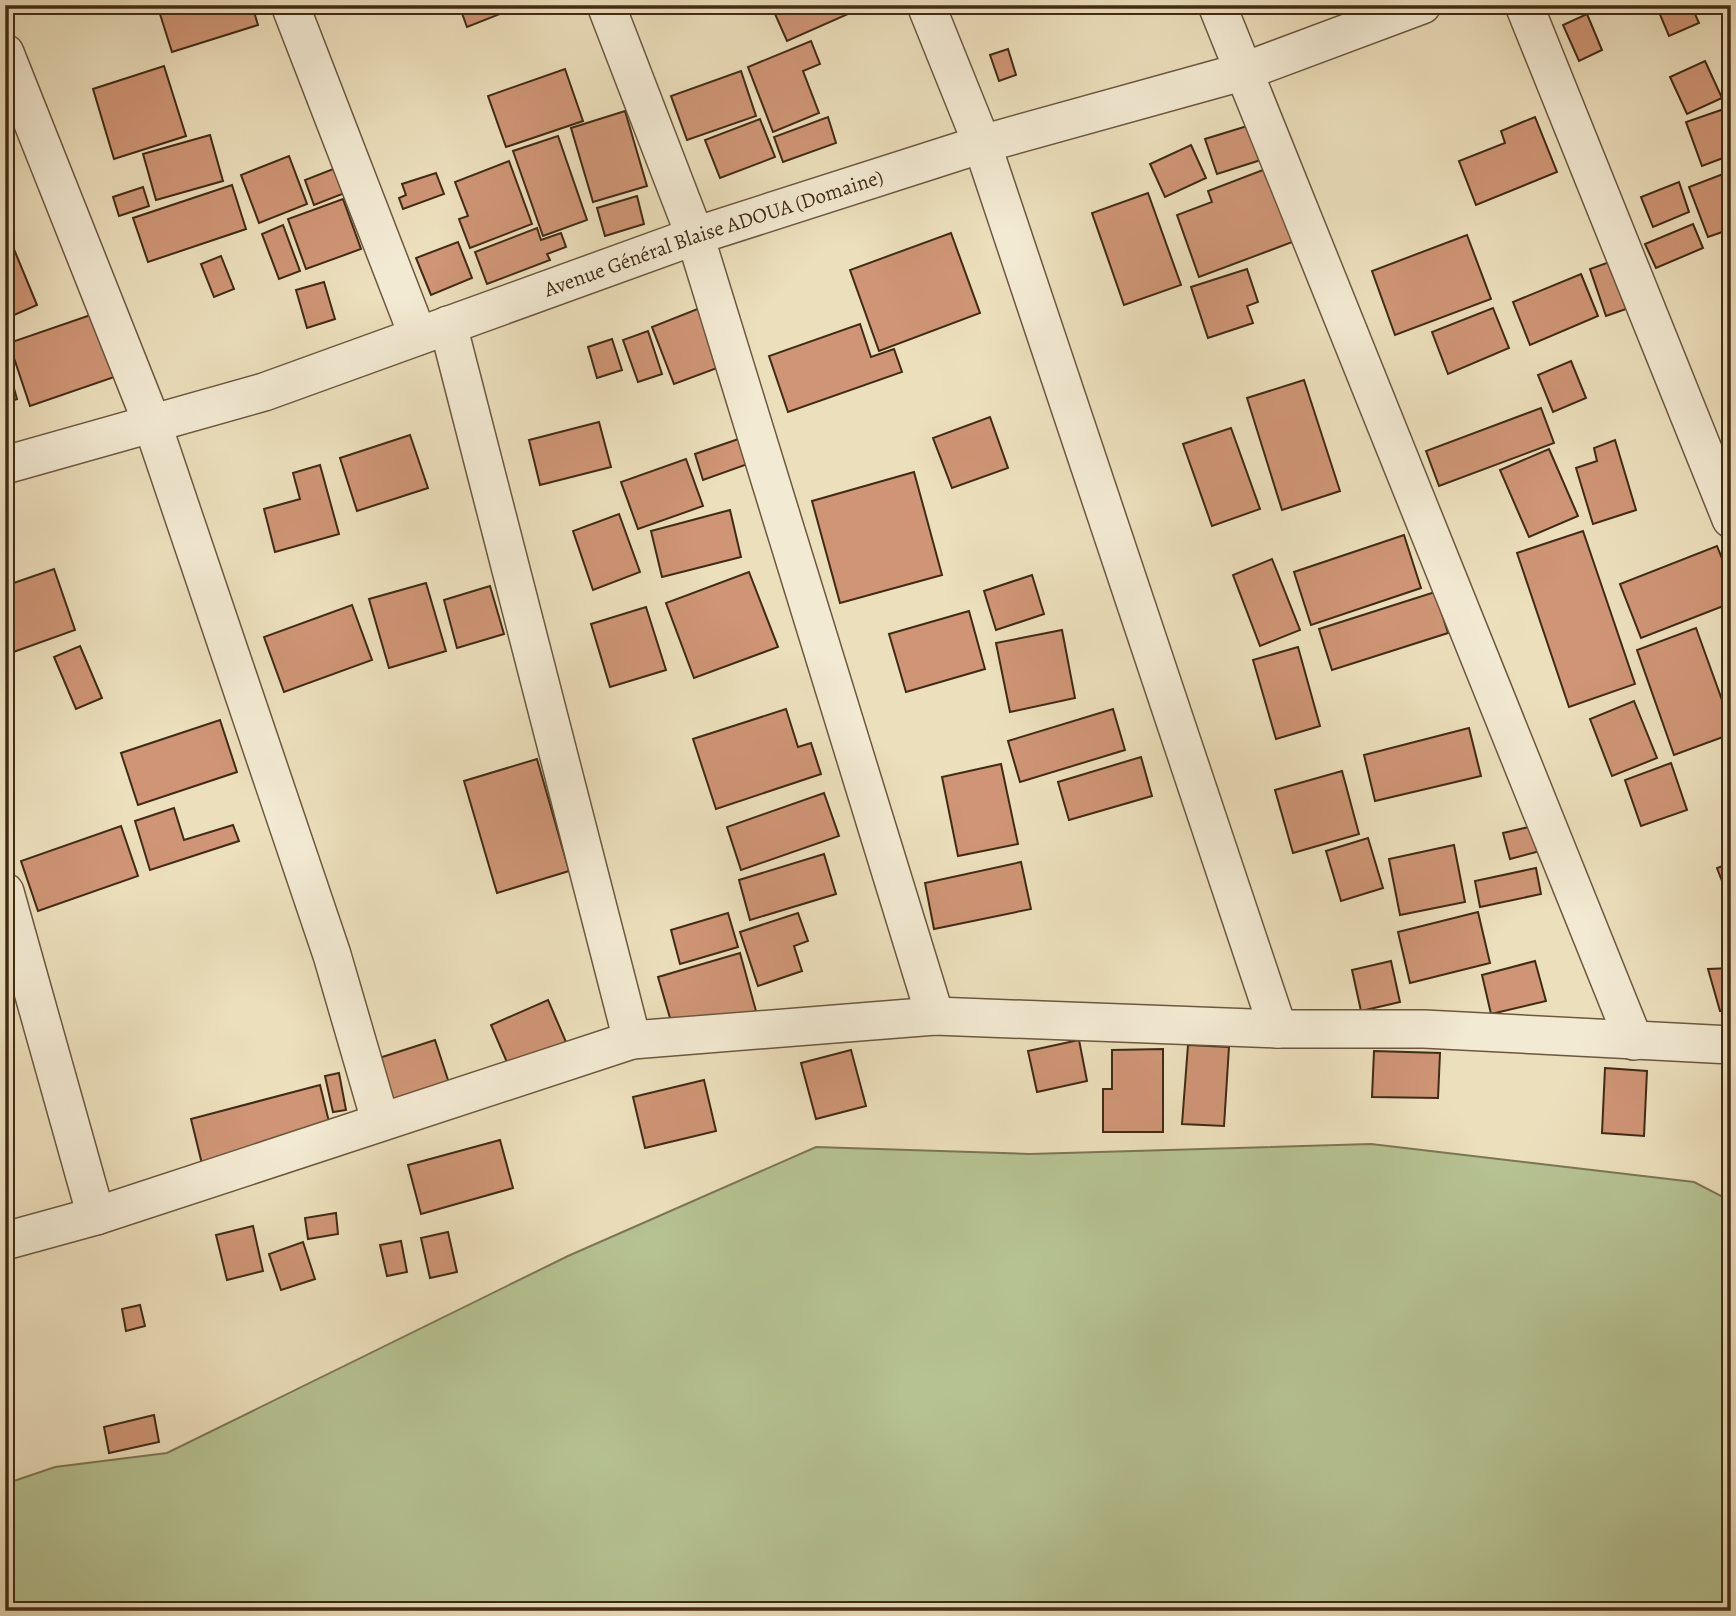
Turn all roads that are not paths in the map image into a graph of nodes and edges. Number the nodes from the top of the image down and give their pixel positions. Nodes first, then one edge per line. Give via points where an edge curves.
1 (290, 5) edge
2 (606, 5) edge
3 (926, 5) edge
4 (1217, 5) edge
5 (1422, 5) edge
6 (1524, 5) edge
7 (5, 53) edge
8 (1245, 71) junction
9 (982, 144) junction
10 (695, 236) junction
11 (433, 330) junction
12 (152, 423) junction
13 (5, 465) edge
14 (1731, 519) edge
15 (5, 892) edge
16 (935, 1016) junction
17 (1278, 1029) junction
18 (632, 1040) junction
19 (1634, 1041) junction
20 (1731, 1045) edge
21 (380, 1120) junction
22 (96, 1216) junction
23 (5, 1241) edge

1 - 11 street
2 - 10 street
3 - 9 street
4 - 8 street
5 - 8 street, Avenue Général Blaise ADOUA (Domaine)
6 - 14 street
7 - 12 street
8 - 9 street, Avenue Général Blaise ADOUA (Domaine)
8 - 19 street
9 - 10 street, Avenue Général Blaise ADOUA (Domaine)
9 - 17 street
10 - 11 street, Avenue Général Blaise ADOUA (Domaine)
10 - 16 street
11 - 12 street, Avenue Général Blaise ADOUA (Domaine) via 264,392
11 - 18 street
12 - 13 street, Avenue Général Blaise ADOUA (Domaine)
12 - 21 street via 332,955
15 - 22 street
16 - 17 street
16 - 18 street
17 - 19 street via 1424,1029
18 - 21 street
19 - 20 street
21 - 22 street
22 - 23 street

